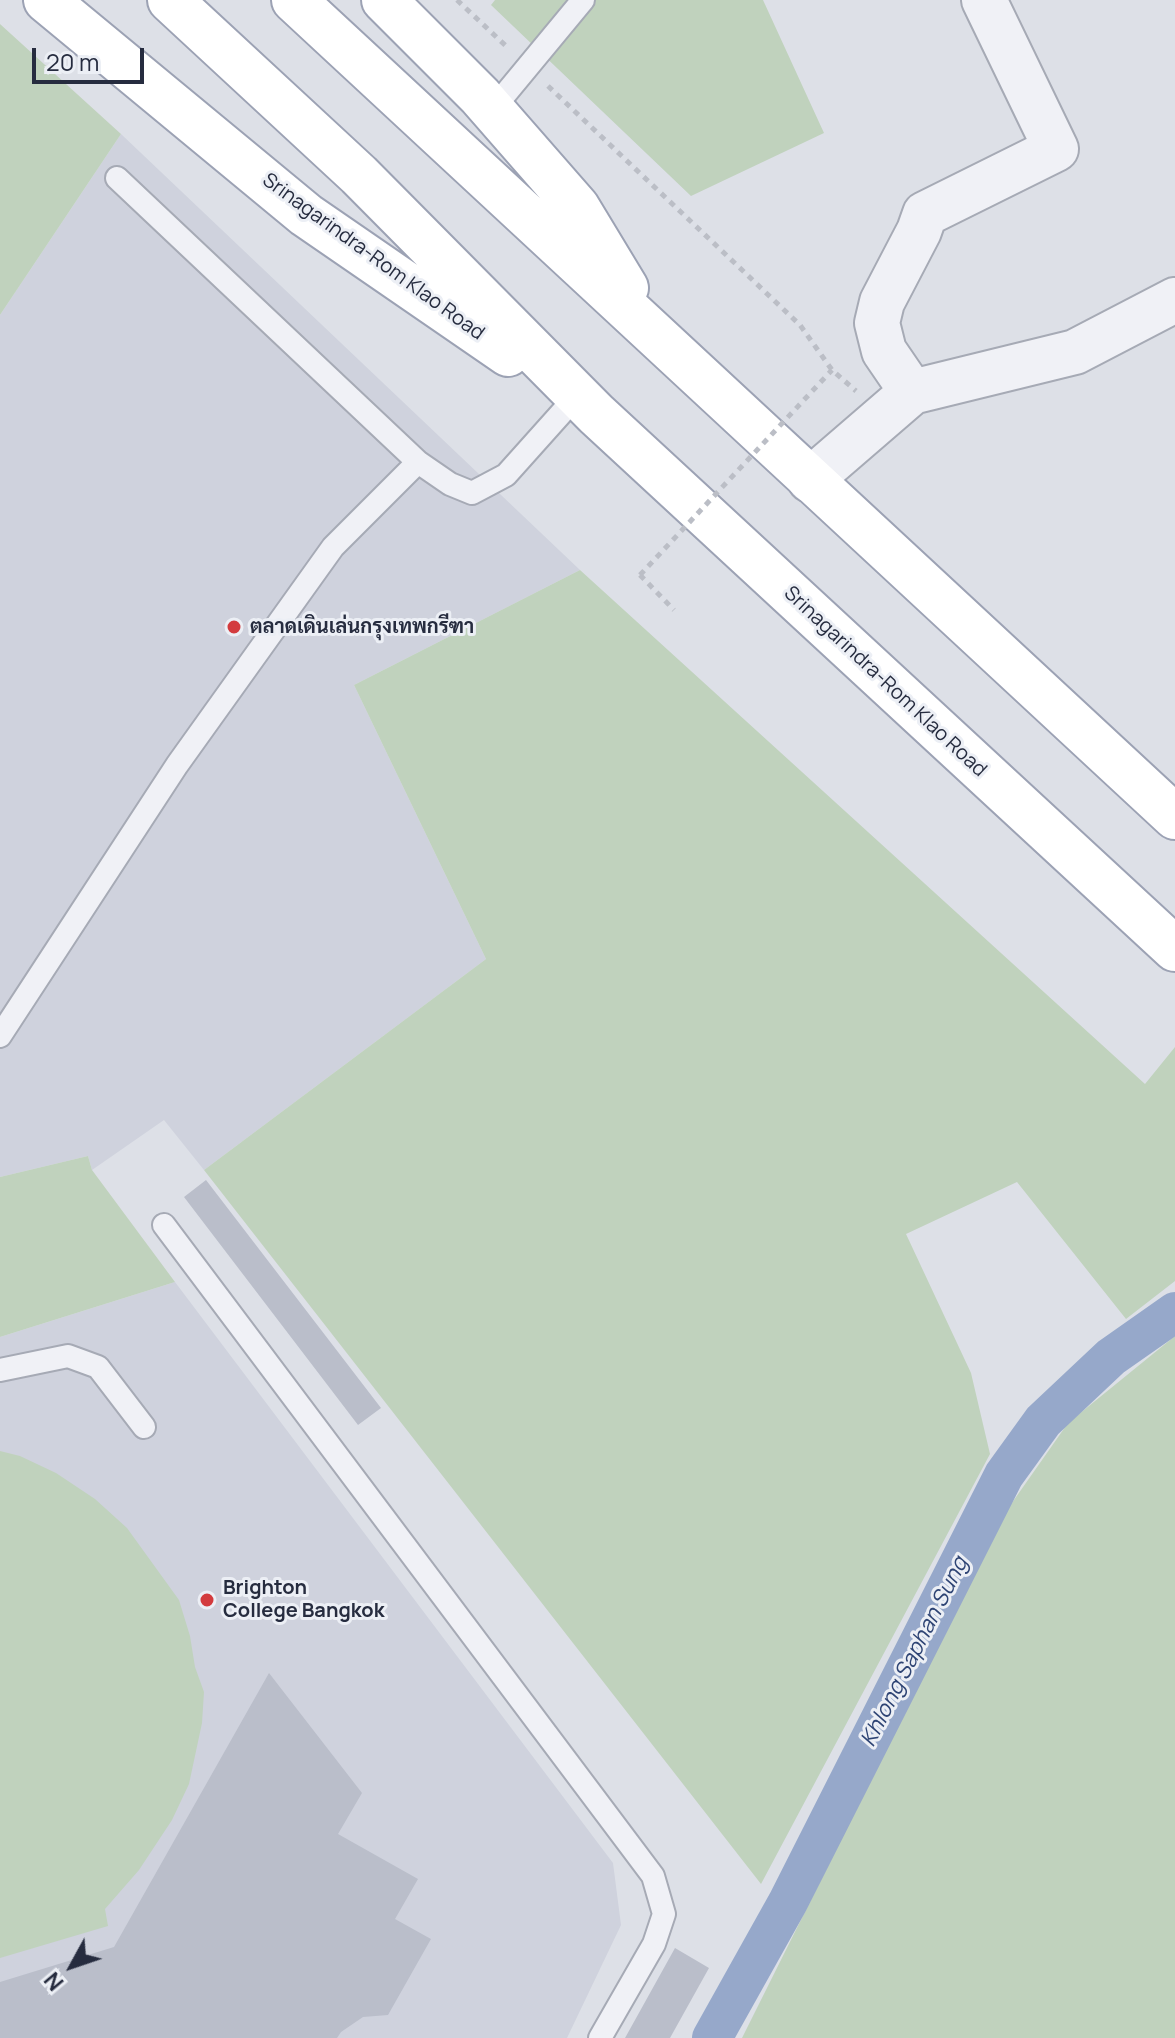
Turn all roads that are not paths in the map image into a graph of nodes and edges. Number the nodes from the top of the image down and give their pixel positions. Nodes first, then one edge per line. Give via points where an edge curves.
1 (46, 0) edge
2 (170, 0) edge
3 (294, 0) edge
4 (384, 0) edge
5 (583, 0) edge
6 (984, 0) edge
7 (492, 110) junction
8 (117, 178) dead end
9 (1175, 300) edge
10 (652, 331) junction
11 (912, 392) junction
12 (585, 406) junction
13 (418, 462) junction
14 (810, 480) junction
15 (1175, 817) edge
16 (1175, 949) edge
17 (0, 1036) edge
18 (164, 1225) dead end
19 (0, 1370) edge
20 (144, 1427) dead end
21 (600, 2038) edge

1 - 12 main road, Srinagarindra-Rom Klao Road via 306,215
2 - 12 main road, Srinagarindra-Rom Klao Road via 359,175
3 - 10 main road
4 - 7 main road
5 - 7 lane
6 - 11 street via 1056,149 925,214 877,323 884,351
7 - 10 main road via 577,207
8 - 13 lane
9 - 11 street via 1075,352
10 - 14 main road
11 - 14 street
12 - 13 lane via 506,475 472,493
12 - 16 main road, Srinagarindra-Rom Klao Road
13 - 17 lane via 333,547 177,765
14 - 15 main road
18 - 21 lane via 653,1876 664,1914 658,1934
19 - 20 lane via 68,1356 98,1367

